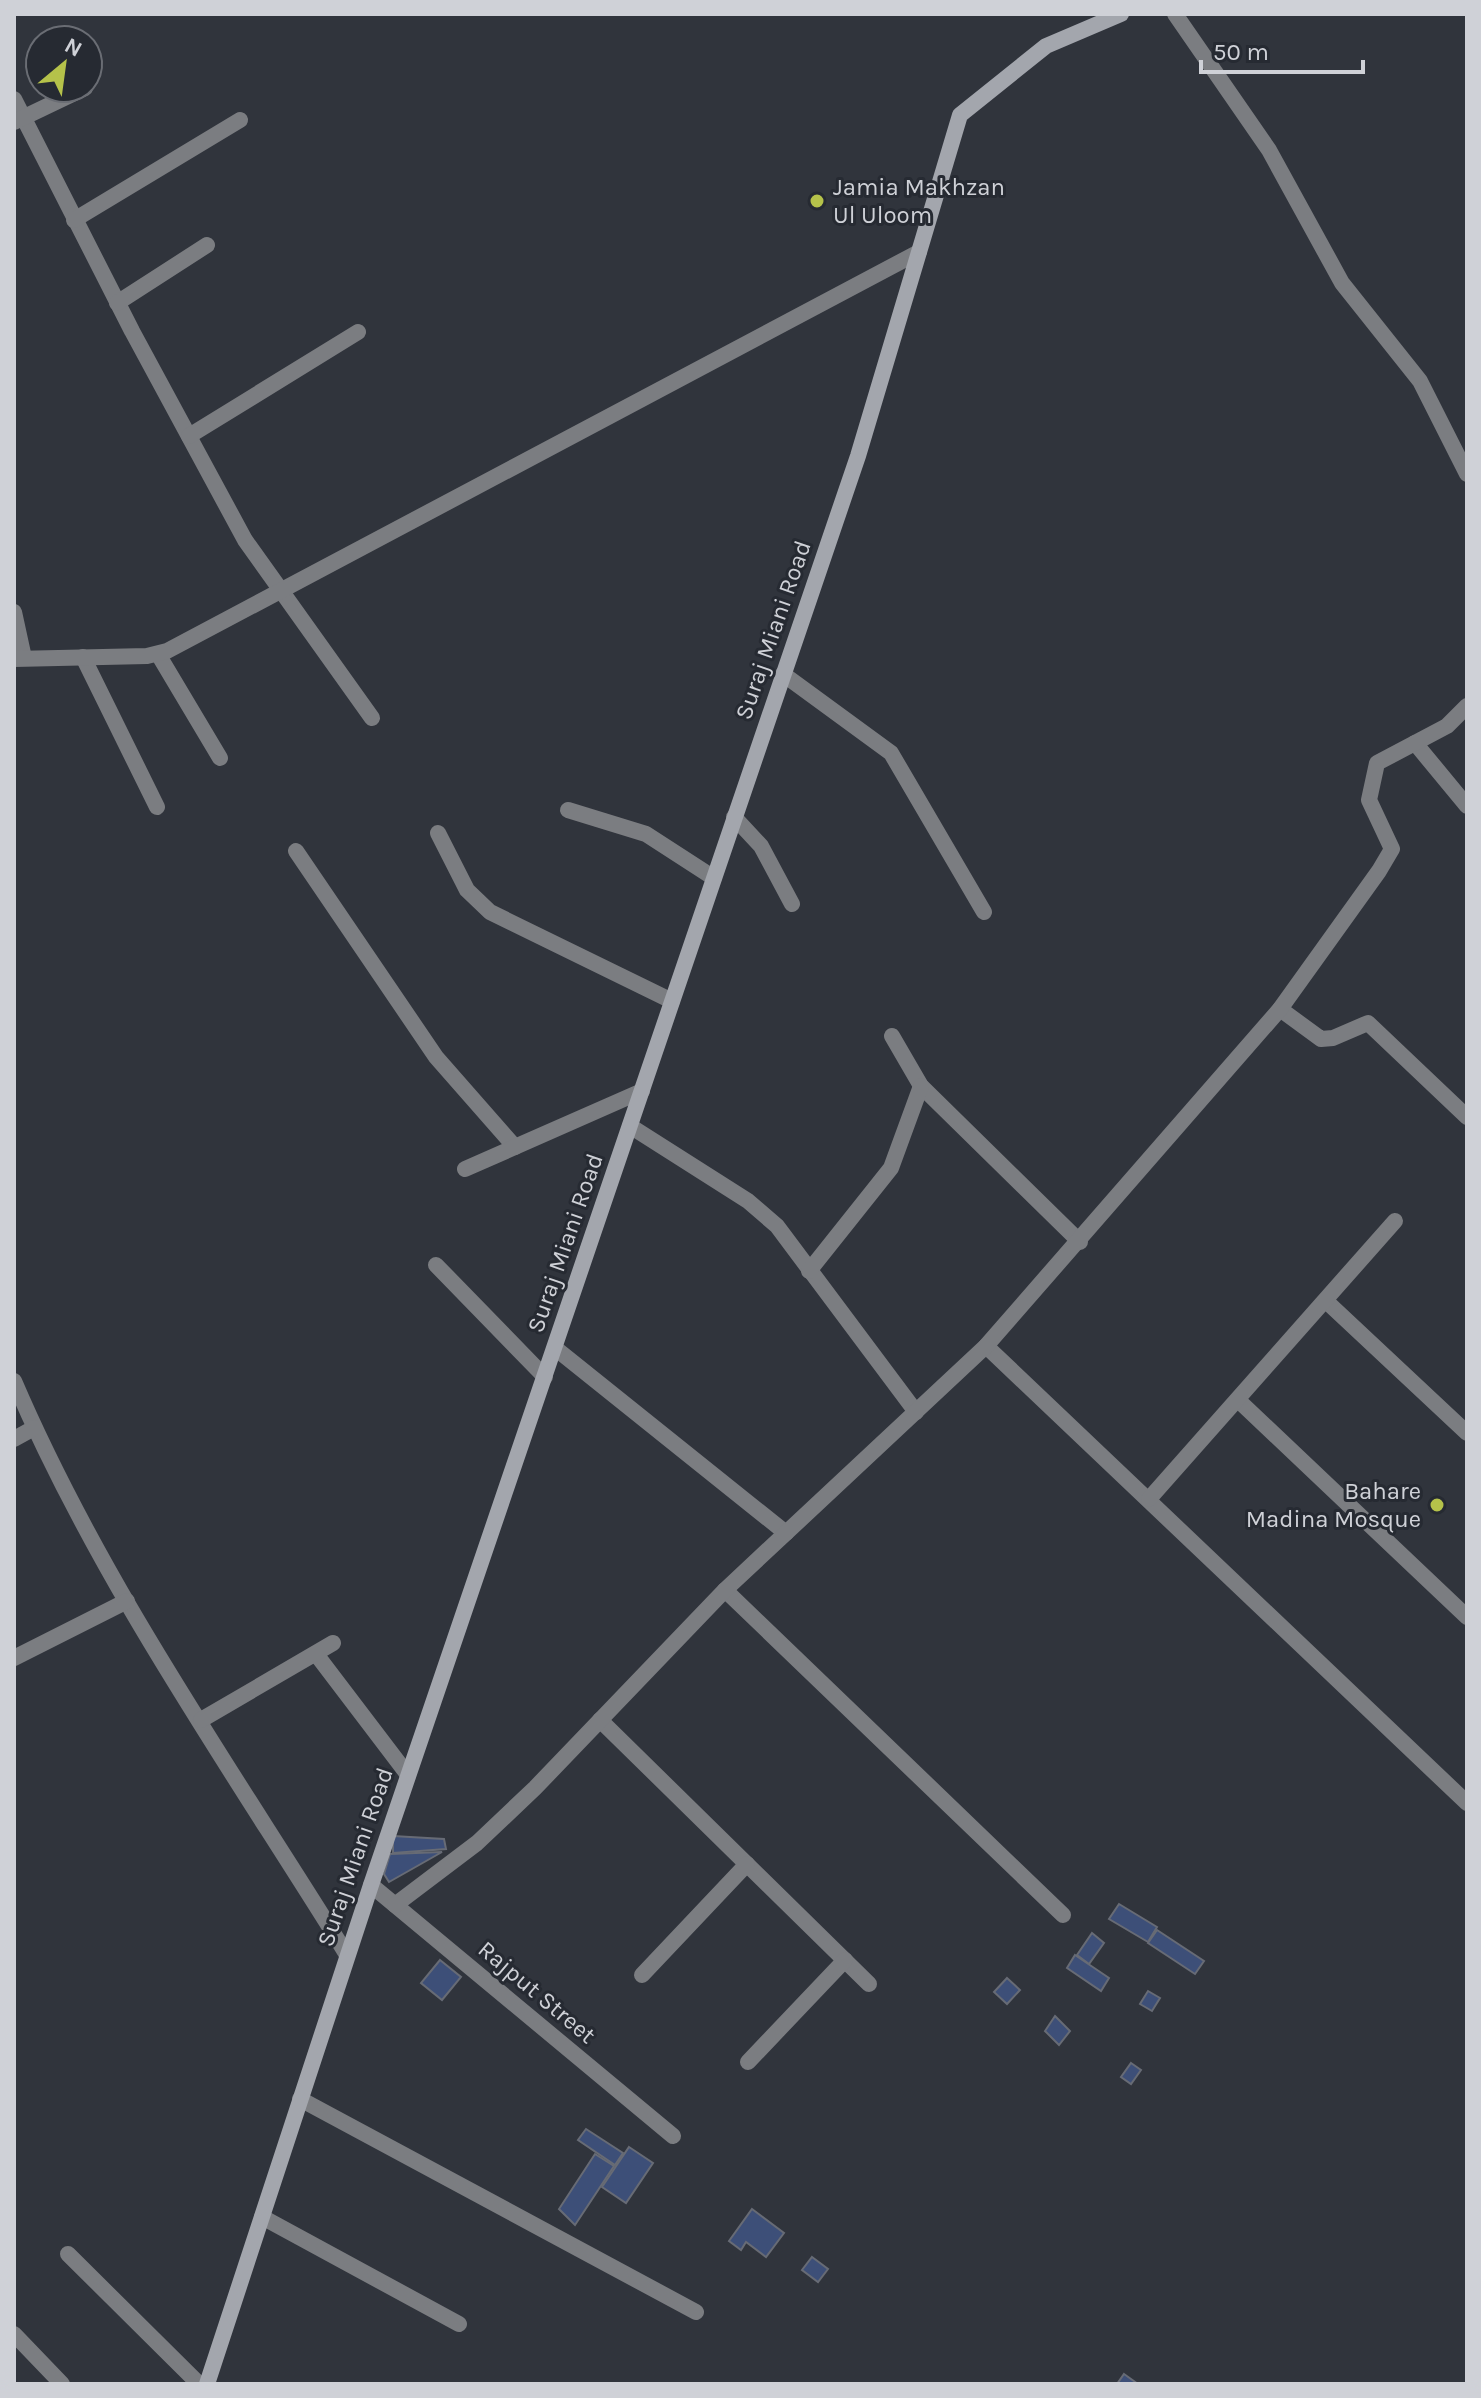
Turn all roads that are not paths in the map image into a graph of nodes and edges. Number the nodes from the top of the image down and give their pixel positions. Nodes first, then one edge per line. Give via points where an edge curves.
1 (1121, 14) edge
2 (1175, 14) edge
3 (14, 99) edge
4 (52, 104) edge
5 (18, 120) edge
6 (240, 120) dead end
7 (74, 220) junction
8 (207, 245) dead end
9 (919, 252) junction
10 (117, 303) junction
11 (358, 332) dead end
12 (189, 436) junction
13 (1467, 474) edge
14 (281, 592) junction
15 (14, 612) edge
16 (158, 654) junction
17 (83, 657) junction
18 (19, 658) edge
19 (783, 674) junction
20 (1467, 706) edge
21 (372, 718) dead end
22 (1415, 743) junction
23 (220, 758) dead end
24 (1467, 806) edge
25 (157, 807) dead end
26 (568, 810) dead end
27 (734, 817) junction
28 (438, 833) dead end
29 (296, 851) dead end
30 (714, 878) junction
31 (792, 904) dead end
32 (984, 912) dead end
33 (672, 1001) junction
34 (1280, 1009) junction
35 (892, 1036) dead end
36 (921, 1086) junction
37 (642, 1091) junction
38 (1467, 1117) edge
39 (630, 1126) junction
40 (515, 1147) junction
41 (465, 1169) dead end
42 (1395, 1221) dead end
43 (1080, 1242) junction
44 (436, 1265) dead end
45 (809, 1271) junction
46 (1326, 1301) junction
47 (986, 1346) junction
48 (555, 1348) junction
49 (545, 1377) junction
50 (14, 1381) edge
51 (1238, 1400) junction
52 (916, 1412) junction
53 (34, 1428) junction
54 (1467, 1433) edge
55 (14, 1439) edge
56 (1149, 1499) junction
57 (786, 1533) junction
58 (725, 1590) junction
59 (127, 1601) junction
60 (1467, 1617) edge
61 (333, 1643) dead end
62 (316, 1654) junction
63 (14, 1658) edge
64 (201, 1720) junction
65 (600, 1720) junction
66 (408, 1775) junction
67 (1467, 1803) edge
68 (747, 1864) junction
69 (371, 1885) junction
70 (395, 1905) junction
71 (1063, 1915) dead end
72 (347, 1955) junction
73 (845, 1960) junction
74 (642, 1975) dead end
75 (869, 1984) dead end
76 (748, 2062) dead end
77 (300, 2099) junction
78 (673, 2136) dead end
79 (262, 2217) junction
80 (68, 2254) dead end
81 (696, 2312) dead end
82 (459, 2324) dead end
83 (14, 2334) edge
84 (62, 2384) edge
85 (199, 2384) edge
86 (207, 2384) edge

1 - 9 street, Suraj Miani Road via 1046,46 960,115
2 - 13 street via 1269,150 1342,283 1420,381
3 - 5 street
4 - 5 street
5 - 7 street
6 - 7 street
7 - 10 street
8 - 10 street
9 - 14 street
9 - 19 street, Suraj Miani Road via 858,456
10 - 12 street
11 - 12 street
12 - 14 street via 245,540
14 - 16 street
14 - 21 street
15 - 18 street
16 - 17 street
16 - 23 street
17 - 18 street
17 - 25 street
19 - 27 street, Suraj Miani Road
19 - 32 street via 891,753
20 - 22 street via 1447,726
22 - 24 street
22 - 34 street via 1377,763 1369,787 1369,800 1392,849
26 - 30 street via 646,834
27 - 30 street, Suraj Miani Road
27 - 31 street via 761,846
28 - 33 street via 467,890 490,912
29 - 40 street via 436,1057
30 - 33 street, Suraj Miani Road
33 - 37 street, Suraj Miani Road
34 - 38 street via 1321,1039 1368,1023
34 - 43 street
35 - 36 street
36 - 43 street
36 - 45 street via 891,1168
37 - 39 street, Suraj Miani Road
37 - 40 street
39 - 45 street via 748,1201 777,1226
39 - 48 street, Suraj Miani Road
40 - 41 street
42 - 46 street
43 - 47 street
44 - 49 street
45 - 52 street
46 - 51 street
46 - 54 street
47 - 52 street
47 - 56 street
48 - 49 street, Suraj Miani Road
48 - 57 street
49 - 66 street, Suraj Miani Road
50 - 53 street
51 - 56 street
51 - 60 street
52 - 57 street
53 - 55 street
53 - 59 street
56 - 67 street
57 - 58 street
58 - 65 street
58 - 71 street
59 - 63 street
59 - 64 street
61 - 62 street
62 - 64 street
62 - 66 street
64 - 72 street
65 - 68 street
65 - 70 street via 477,1843
66 - 69 street, Suraj Miani Road
68 - 73 street
68 - 74 street
69 - 70 street, Rajput Street
69 - 72 street, Suraj Miani Road
70 - 78 street, Rajput Street
72 - 77 street, Suraj Miani Road
73 - 75 street
73 - 76 street
77 - 79 street, Suraj Miani Road
77 - 81 street
79 - 82 street
79 - 86 street, Suraj Miani Road
80 - 85 street
83 - 84 street

